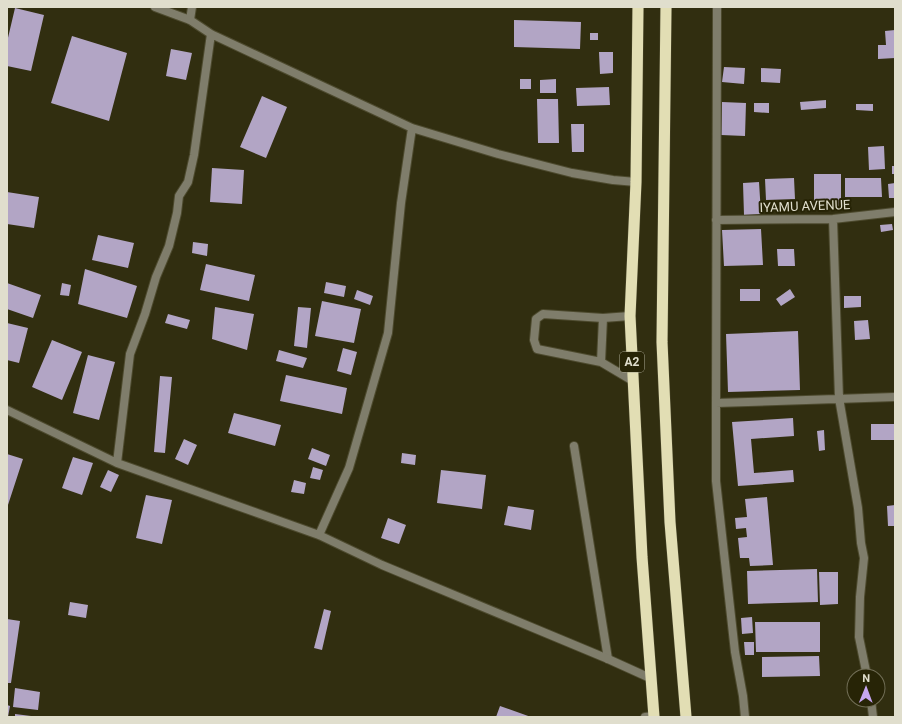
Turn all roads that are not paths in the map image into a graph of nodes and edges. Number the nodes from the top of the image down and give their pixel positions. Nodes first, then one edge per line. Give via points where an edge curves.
1 (155, 7) edge
2 (192, 7) edge
3 (638, 7) edge
4 (666, 7) edge
5 (717, 7) edge
6 (190, 20) junction
7 (211, 34) junction
8 (412, 128) junction
9 (636, 182) junction
10 (895, 212) edge
11 (833, 218) junction
12 (716, 220) junction
13 (630, 316) junction
14 (603, 318) junction
15 (601, 362) junction
16 (633, 381) junction
17 (895, 396) edge
18 (839, 398) junction
19 (716, 403) junction
20 (7, 410) edge
21 (574, 446) dead end
22 (117, 463) junction
23 (319, 535) junction
24 (608, 659) junction
25 (865, 668) edge
26 (650, 678) junction
27 (651, 717) edge
28 (686, 717) edge
29 (745, 717) edge

1 - 6 street
2 - 6 street
3 - 9 highway, A2
4 - 28 highway, A2 via 662,342 670,522
5 - 12 street
6 - 7 street
7 - 8 street
7 - 22 street via 188,182 179,196 169,246 130,354
8 - 9 street via 572,173
8 - 23 street via 401,203 388,333 349,468
9 - 13 highway, A2
10 - 11 street, IYAMU AVENUE
11 - 12 street, IYAMU AVENUE
11 - 18 street
12 - 19 street
13 - 14 street
13 - 16 highway, A2
14 - 15 street
14 - 15 street via 543,314 536,319 534,340 537,349
15 - 16 street
16 - 26 highway, A2
17 - 18 street
18 - 19 street
18 - 25 street via 864,558 858,637
19 - 29 street via 716,481
20 - 22 street
21 - 24 street
22 - 23 street
23 - 24 street via 382,565
24 - 26 street
26 - 27 highway, A2

